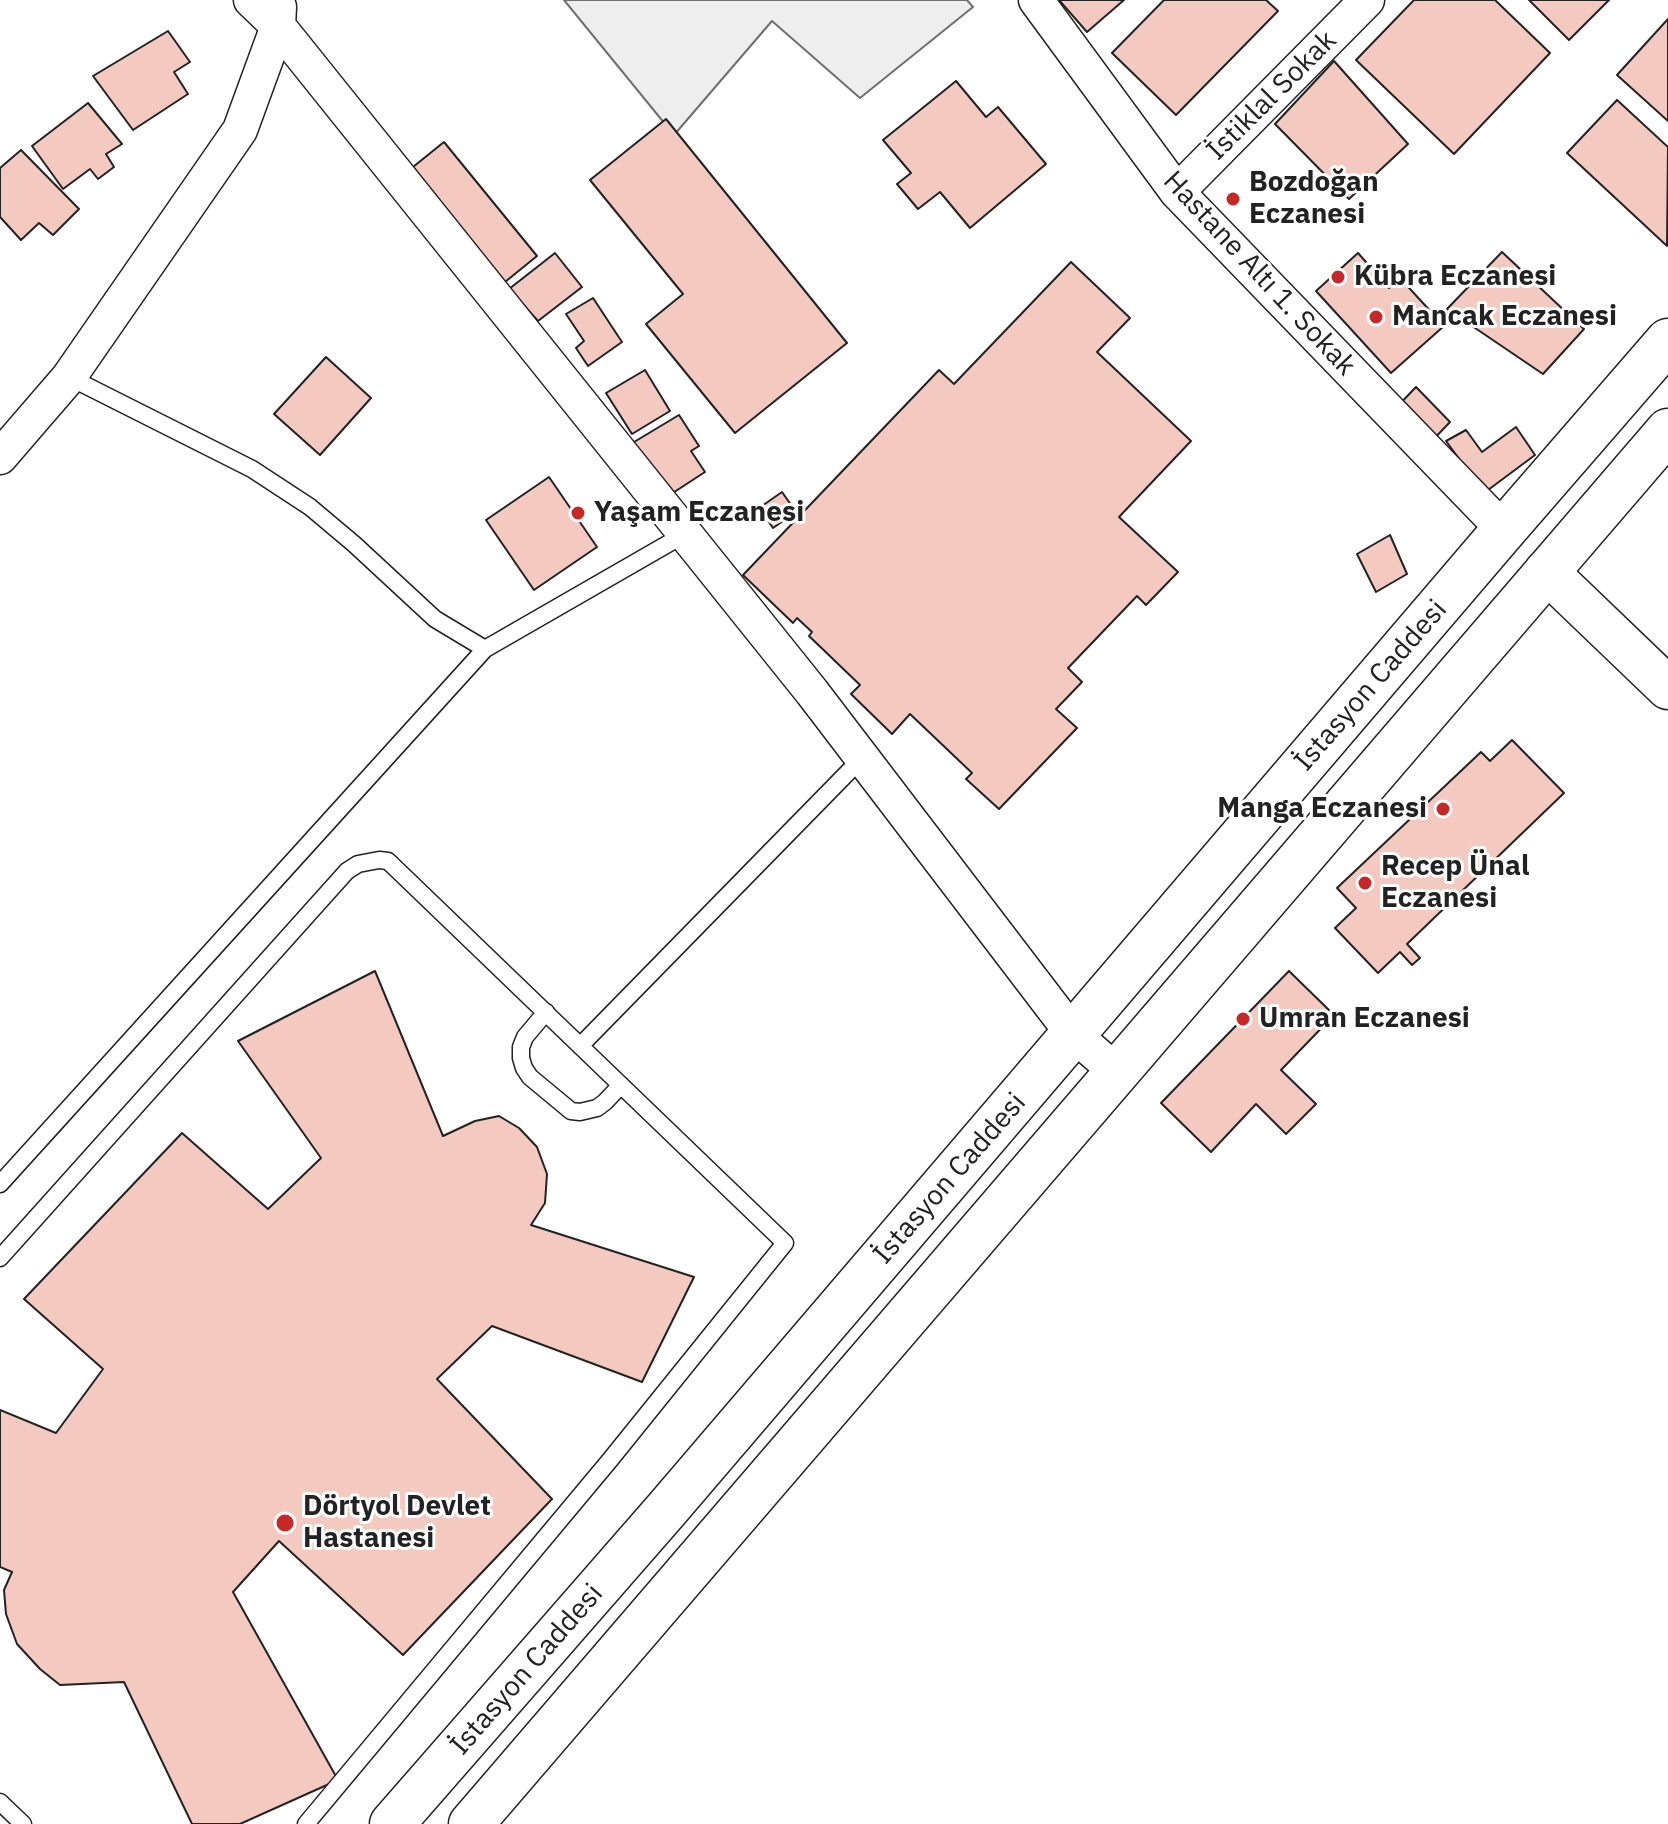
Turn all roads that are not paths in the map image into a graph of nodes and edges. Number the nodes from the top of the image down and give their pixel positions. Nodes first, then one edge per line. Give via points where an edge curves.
1 (251, 0) edge
2 (1036, 0) edge
3 (1367, 0) edge
4 (279, 13) edge
5 (1177, 192) junction
6 (1668, 341) edge
7 (69, 377) junction
8 (1668, 431) edge
9 (0, 457) edge
10 (1504, 530) junction
11 (685, 534) junction
12 (1546, 571) junction
13 (485, 649) junction
14 (1668, 688) edge
15 (862, 758) junction
16 (546, 1012) junction
17 (1073, 1034) junction
18 (580, 1046) junction
19 (1117, 1072) junction
20 (621, 1085) junction
21 (0, 1184) edge
22 (0, 1258) edge
23 (0, 1802) edge
24 (23, 1824) edge
25 (306, 1824) edge
26 (392, 1824) edge
27 (471, 1824) edge

1 - 4 street
2 - 5 street, Hastane Altı 1. Sokak
3 - 5 street, İstiklal Sokak
4 - 7 street via 240,130
4 - 11 street
5 - 10 street, Hastane Altı 1. Sokak
6 - 10 main road, İstasyon Caddesi
7 - 9 street
7 - 13 lane via 252,469 310,507 435,619
8 - 12 main road, İstasyon Caddesi
10 - 12 main road
10 - 17 main road, İstasyon Caddesi
11 - 13 lane
11 - 15 street
12 - 14 street
12 - 19 main road, İstasyon Caddesi
13 - 21 lane
15 - 17 street
15 - 18 lane
16 - 18 lane
16 - 20 lane via 521,1047 530,1077 571,1111 580,1112 597,1108
16 - 22 lane via 388,861 358,864
17 - 19 street
17 - 26 main road, İstasyon Caddesi
18 - 20 lane
19 - 27 main road, İstasyon Caddesi
20 - 25 lane via 785,1243
23 - 24 lane

